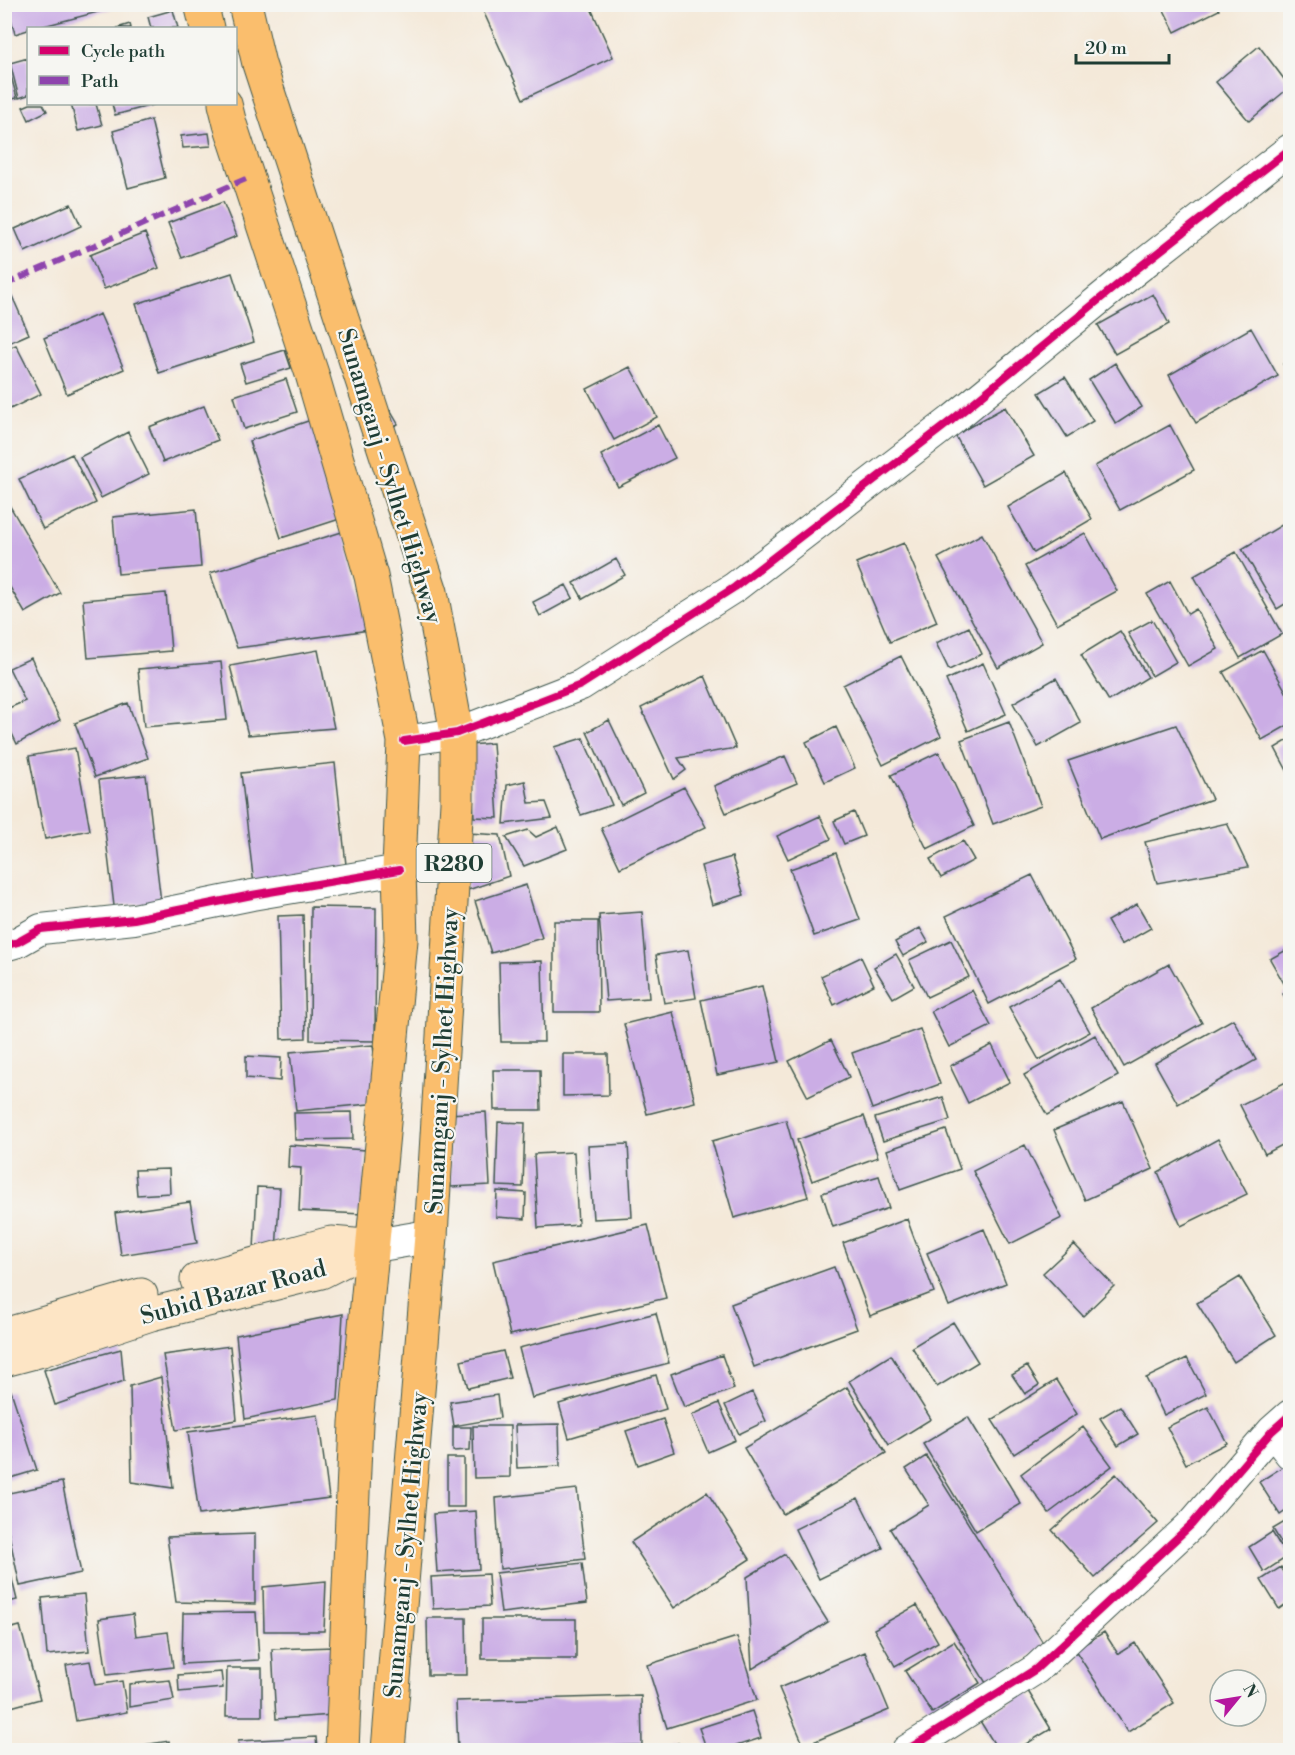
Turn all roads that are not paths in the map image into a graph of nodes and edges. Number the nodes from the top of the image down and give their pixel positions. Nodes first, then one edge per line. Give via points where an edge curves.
1 (201, 4) edge
2 (245, 4) edge
3 (207, 27) edge
4 (225, 105) edge
5 (1290, 148) edge
6 (457, 733) junction
7 (404, 741) junction
8 (399, 870) junction
9 (4, 946) edge
10 (431, 1236) junction
11 (372, 1246) junction
12 (4, 1335) edge
13 (4, 1360) edge
14 (1284, 1433) edge
15 (342, 1750) edge
16 (388, 1750) edge
17 (907, 1750) edge

1 - 3 main road
2 - 6 main road, Sunamganj - Sylhet Highway / R280 via 262,75 431,592
4 - 7 main road, Sunamganj - Sylhet Highway / R280 via 312,374 371,576
5 - 6 street via 952,420 735,587 580,685
6 - 7 street
6 - 10 main road, Sunamganj - Sylhet Highway / R280 via 457,802
7 - 8 main road, Sunamganj - Sylhet Highway / R280
8 - 9 street via 134,919 41,929
8 - 11 main road, Sunamganj - Sylhet Highway / R280 via 401,940
10 - 11 street
10 - 16 main road, Sunamganj - Sylhet Highway / R280
11 - 12 main road, Subid Bazar Road via 331,1244
11 - 13 main road, Subid Bazar Road via 321,1272 151,1314
11 - 15 main road, Sunamganj - Sylhet Highway / R280 via 356,1423
14 - 17 street via 1036,1669

